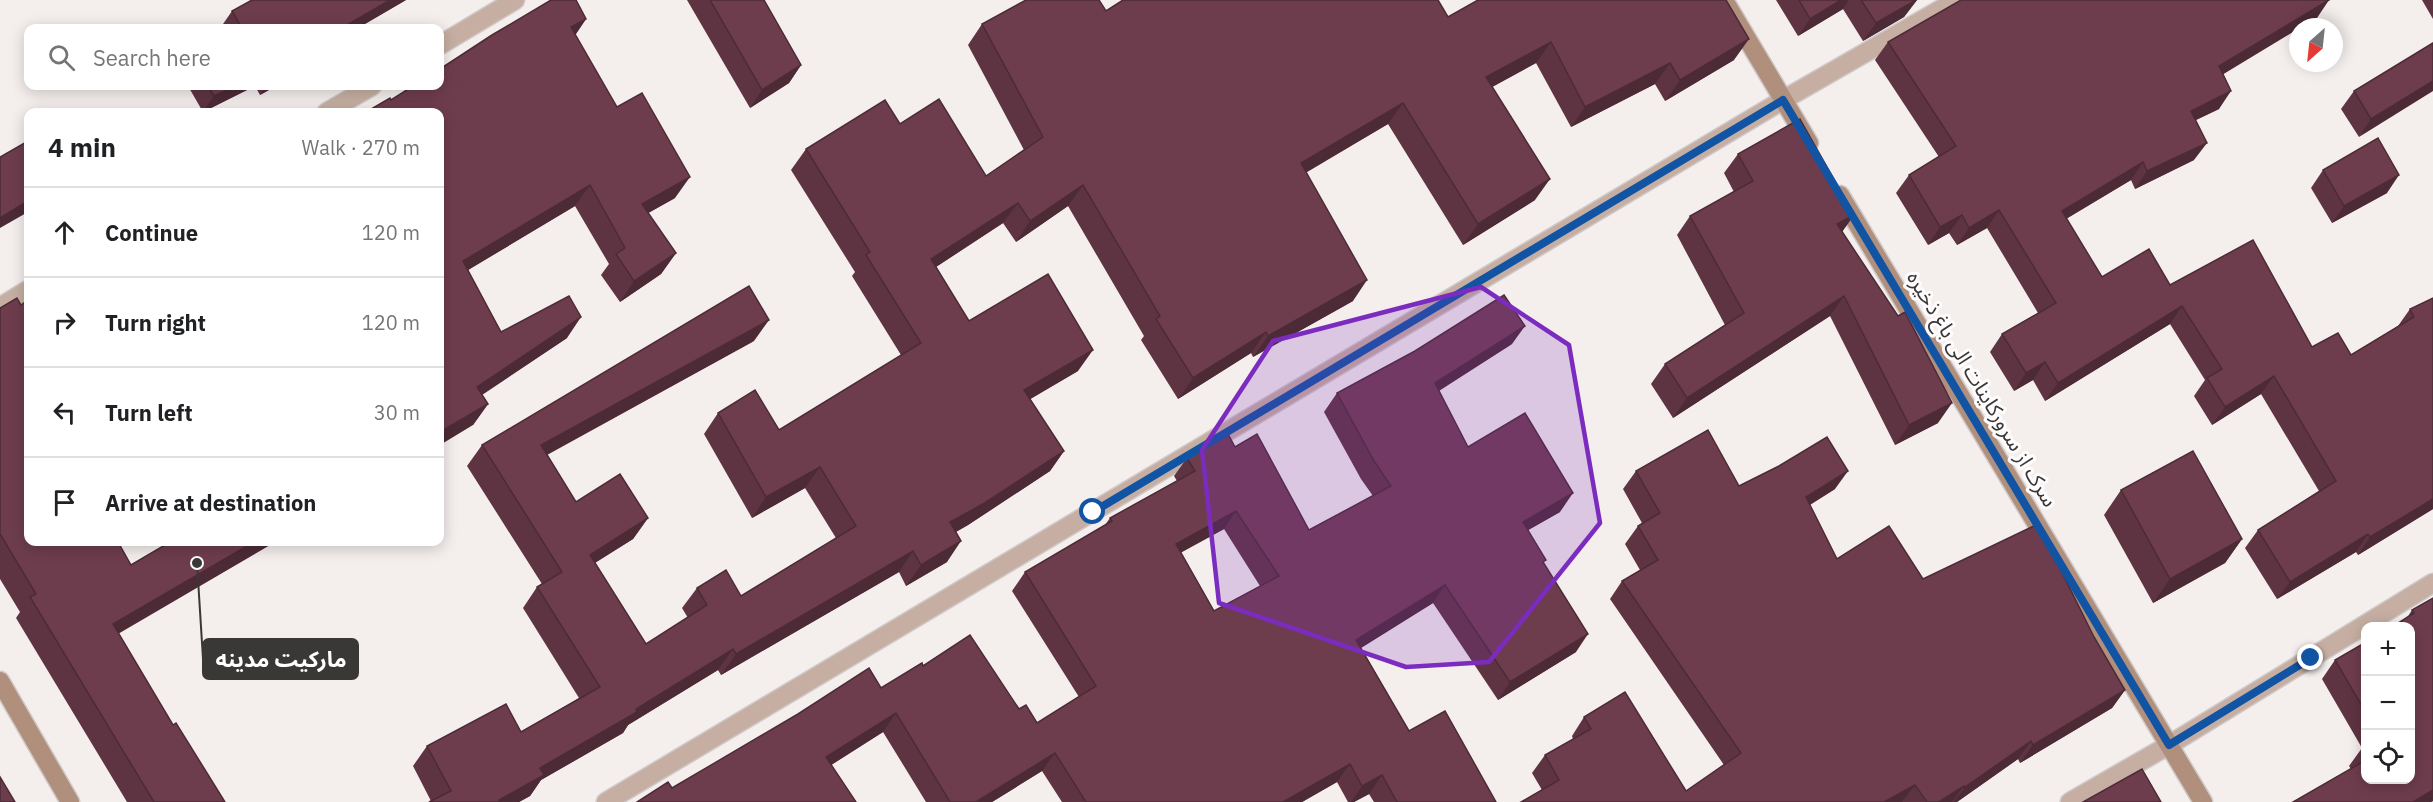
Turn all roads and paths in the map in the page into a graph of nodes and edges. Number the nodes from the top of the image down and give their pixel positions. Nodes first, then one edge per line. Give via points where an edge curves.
1 (516, 0) edge
2 (1724, 0) edge
3 (1957, 0) edge
4 (444, 43) edge
5 (365, 90) edge
6 (1783, 100) junction
7 (334, 108) edge
8 (1820, 161) edge
9 (1832, 182) edge
10 (24, 292) edge
11 (0, 307) edge
12 (2433, 583) edge
13 (0, 681) edge
14 (2169, 745) junction
15 (70, 802) edge
16 (606, 802) edge
17 (2070, 802) edge
18 (2203, 802) edge

1 - 4 street
2 - 6 street
3 - 6 street
5 - 7 street
6 - 8 street
6 - 16 street
9 - 14 street, سرک از سرورکاینات الی باغ ذخیره
10 - 11 street
12 - 14 street
13 - 15 street
14 - 17 street
14 - 18 street, سرک از سرورکاینات الی باغ ذخیره

